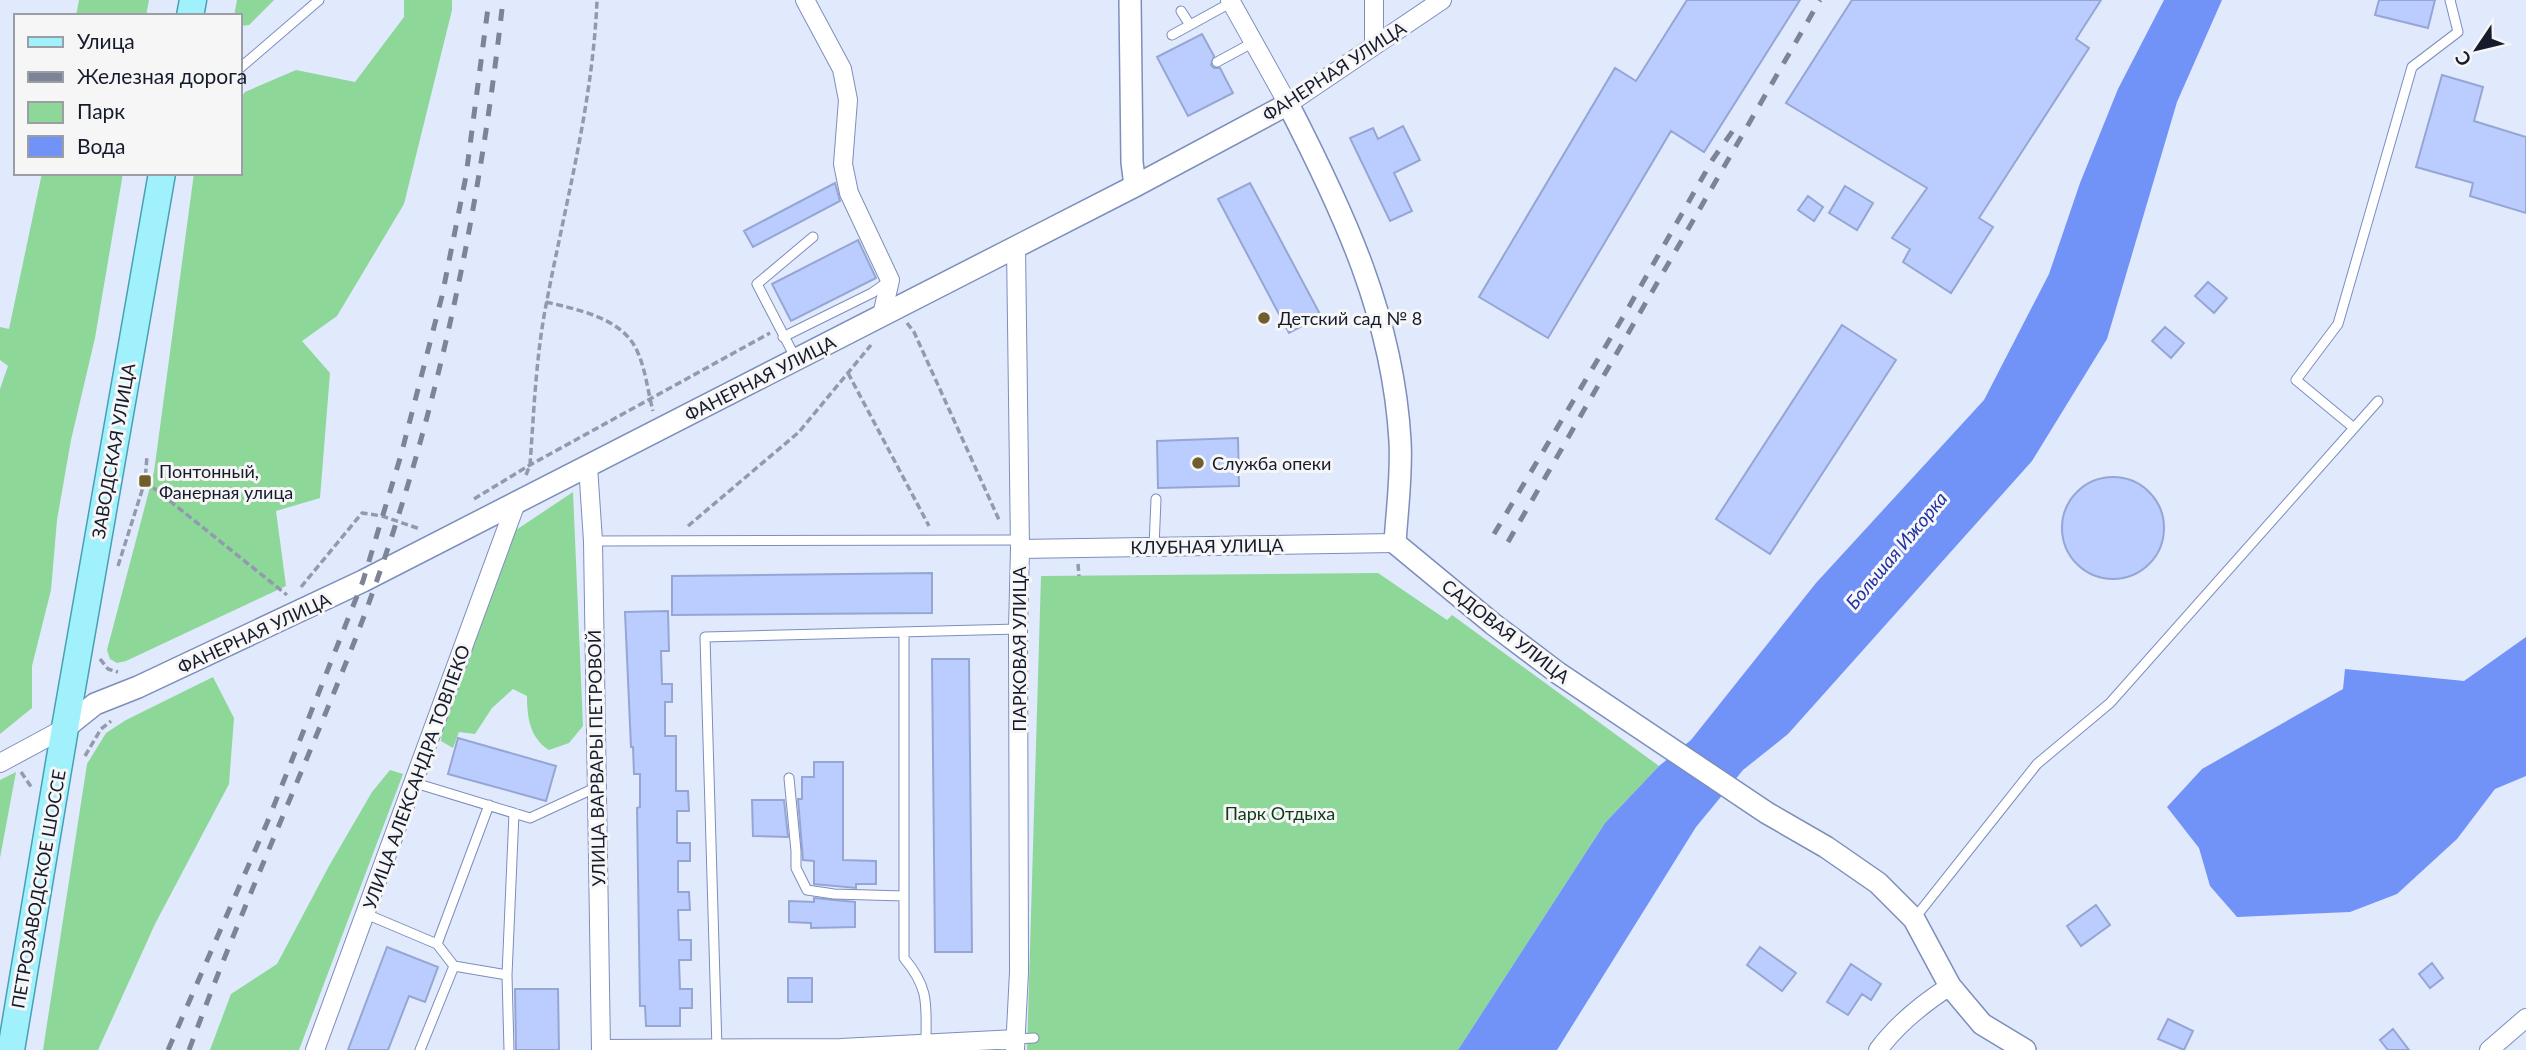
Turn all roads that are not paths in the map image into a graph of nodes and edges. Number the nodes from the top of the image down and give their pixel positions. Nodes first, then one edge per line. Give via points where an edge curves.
1 (319, 0) edge
2 (805, 0) edge
3 (1130, 0) edge
4 (1374, 0) edge
5 (1442, 0) edge
6 (2450, 0) edge
7 (1231, 1) edge
8 (1181, 11) dead end
9 (1190, 25) junction
10 (1172, 35) dead end
11 (1254, 42) junction
12 (1374, 46) junction
13 (1217, 62) dead end
14 (242, 66) edge
15 (1288, 104) junction
16 (162, 175) edge
17 (1135, 186) junction
18 (813, 237) dead end
19 (1016, 247) junction
20 (890, 280) junction
21 (872, 293) junction
22 (889, 312) junction
23 (781, 332) junction
24 (796, 359) junction
25 (2378, 401) dead end
26 (2354, 428) junction
27 (588, 466) junction
28 (1156, 499) dead end
29 (516, 503) junction
30 (593, 541) junction
31 (1016, 543) junction
32 (1395, 543) junction
33 (1154, 547) junction
34 (1018, 629) junction
35 (904, 632) junction
36 (65, 728) junction
37 (0, 763) edge
38 (789, 778) dead end
39 (415, 783) junction
40 (597, 787) junction
41 (489, 805) junction
42 (514, 813) junction
43 (904, 896) junction
44 (366, 914) junction
45 (1914, 919) junction
46 (437, 944) junction
47 (454, 966) junction
48 (507, 975) junction
49 (1950, 986) junction
50 (2526, 1018) edge
51 (1021, 1042) edge
52 (926, 1043) junction
53 (601, 1049) edge
54 (717, 1049) edge
55 (11, 1050) edge
56 (315, 1050) edge
57 (420, 1050) edge
58 (509, 1050) edge
59 (1878, 1050) edge
60 (2025, 1050) edge
61 (2489, 1050) edge

1 - 14 lane
2 - 20 street via 842,69 848,100 843,164 849,193
3 - 17 street
4 - 12 street
5 - 12 street, ФАНЕРНАЯ УЛИЦА
6 - 26 lane via 2458,32 2412,67 2338,324 2296,380
7 - 9 lane
7 - 11 street
8 - 9 lane
9 - 10 lane
11 - 13 lane
11 - 15 street
12 - 15 street, ФАНЕРНАЯ УЛИЦА
15 - 17 street, ФАНЕРНАЯ УЛИЦА
15 - 32 street via 1350,232 1391,358 1401,445
16 - 36 main road, ЗАВОДСКАЯ УЛИЦА
17 - 19 street, ФАНЕРНАЯ УЛИЦА
18 - 23 lane via 757,284
19 - 22 street, ФАНЕРНАЯ УЛИЦА
19 - 31 street, ПАРКОВАЯ УЛИЦА
20 - 21 lane
20 - 22 street
21 - 22 lane
21 - 23 lane
22 - 24 street, ФАНЕРНАЯ УЛИЦА
23 - 24 lane
24 - 27 street, ФАНЕРНАЯ УЛИЦА
25 - 26 lane
26 - 45 lane via 2110,703 2037,764
27 - 29 street, ФАНЕРНАЯ УЛИЦА
27 - 30 street, УЛИЦА ВАРВАРЫ ПЕТРОВОЙ
28 - 33 lane
29 - 36 street, ФАНЕРНАЯ УЛИЦА via 363,581 95,704
29 - 39 street, УЛИЦА АЛЕКСАНДРА ТОВПЕКО
30 - 31 lane
30 - 40 street, УЛИЦА ВАРВАРЫ ПЕТРОВОЙ
31 - 33 street, КЛУБНАЯ УЛИЦА
31 - 34 street, ПАРКОВАЯ УЛИЦА
32 - 33 street, КЛУБНАЯ УЛИЦА
32 - 45 street, САДОВАЯ УЛИЦА via 1558,673 1767,813 1826,847 1878,883
34 - 35 lane
34 - 51 street, ПАРКОВАЯ УЛИЦА
35 - 43 lane
35 - 54 lane via 705,637
36 - 37 street
36 - 55 main road, ПЕТРОЗАВОДСКОЕ ШОССЕ
38 - 43 lane via 796,868 807,890
39 - 41 lane
39 - 44 street, УЛИЦА АЛЕКСАНДРА ТОВПЕКО
40 - 42 lane via 530,818
40 - 53 street, УЛИЦА ВАРВАРЫ ПЕТРОВОЙ
41 - 42 lane
41 - 46 lane
42 - 48 lane
43 - 52 lane via 904,958 918,974 925,993
44 - 46 lane
44 - 56 street, УЛИЦА АЛЕКСАНДРА ТОВПЕКО
45 - 49 street
46 - 47 lane
47 - 48 lane
47 - 57 lane
48 - 58 lane
49 - 59 street via 1920,1005
49 - 60 street via 1982,1024
50 - 61 street
51 - 52 street
52 - 54 street
53 - 54 street

